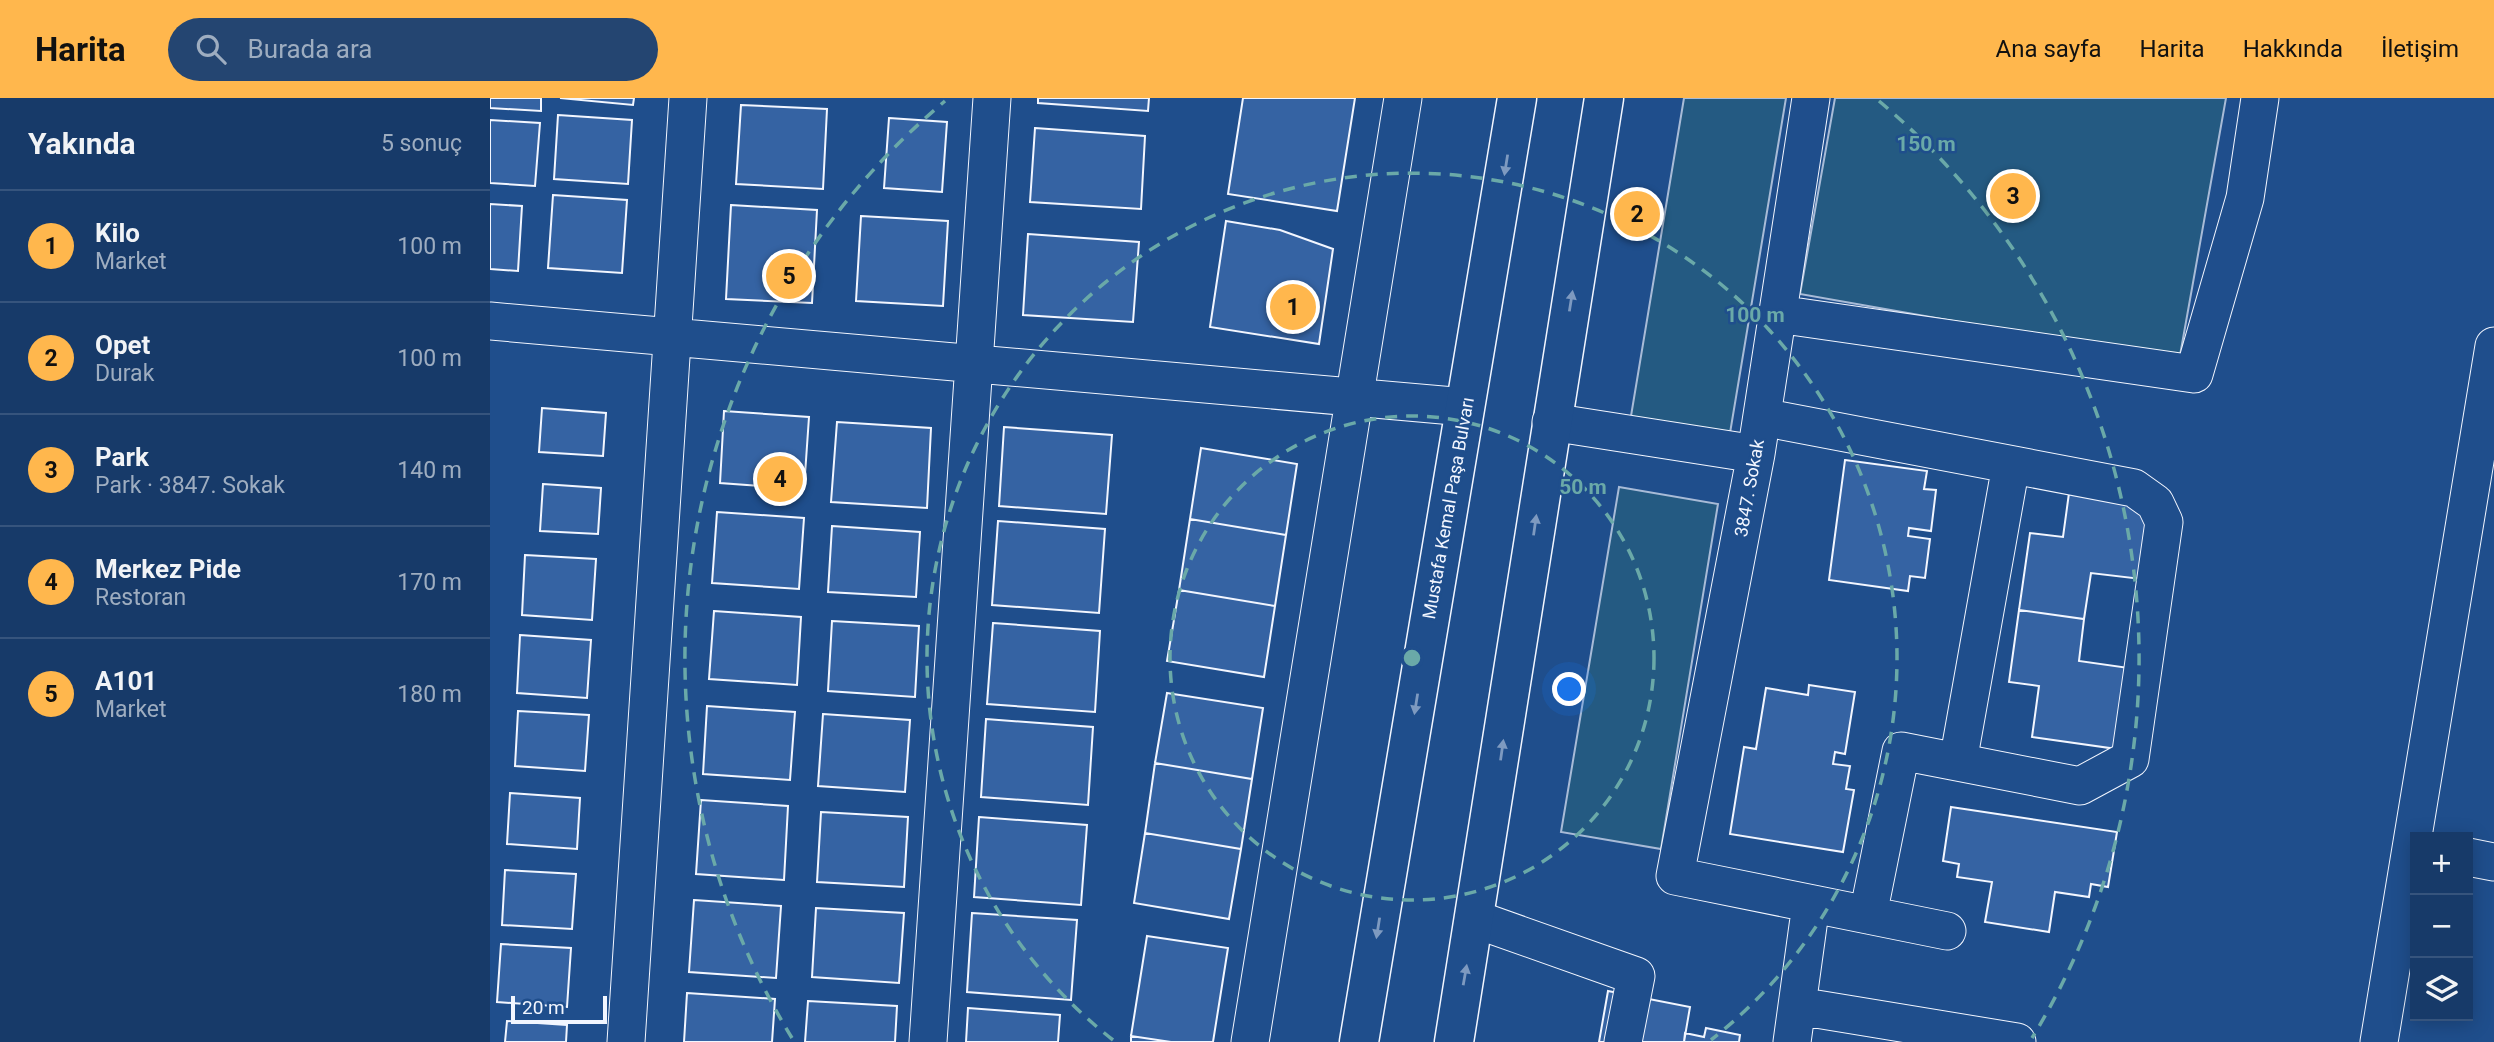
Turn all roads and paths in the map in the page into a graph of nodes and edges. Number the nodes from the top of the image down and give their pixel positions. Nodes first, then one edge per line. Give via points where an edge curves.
1 (688, 98) edge
2 (992, 98) edge
3 (1403, 98) edge
4 (1517, 98) edge
5 (1604, 98) edge
6 (1811, 98) edge
7 (2260, 98) edge
8 (1778, 314) junction
9 (490, 321) edge
10 (674, 337) junction
11 (2494, 346) edge
12 (974, 363) junction
13 (1355, 397) junction
14 (1465, 407) junction
15 (1762, 417) junction
16 (1551, 422) junction
17 (1756, 454) junction
18 (2011, 465) junction
19 (1958, 762) junction
20 (2415, 832) edge
21 (2473, 858) edge
22 (2410, 862) edge
23 (2494, 862) edge
24 (1811, 904) junction
25 (1868, 915) junction
26 (1475, 919) junction
27 (1947, 931) dead end
28 (1798, 1006) junction
29 (2003, 1041) edge
30 (626, 1042) edge
31 (929, 1042) edge
32 (1250, 1042) edge
33 (1359, 1042) edge
34 (1454, 1042) edge
35 (1623, 1042) edge
36 (1792, 1042) edge
37 (2379, 1042) edge

1 - 10 street
2 - 12 street
3 - 13 street
4 -> 14 main road, Mustafa Kemal Paşa Bulvarı
16 -> 5 main road
6 - 8 street, 3847. Sokak
7 - 8 street via 2245,198 2194,374
8 - 15 street, 3847. Sokak
9 - 10 street
10 - 12 street
10 - 30 street
11 - 20 street
12 - 13 street
12 - 31 street
13 - 14 street
13 - 32 street
14 -> 33 main road, Mustafa Kemal Paşa Bulvarı
15 - 17 street, 3847. Sokak
15 - 18 street
16 - 17 street
26 -> 16 main road
17 - 24 street, 3847. Sokak via 1675,876
18 - 19 street
18 - 19 street via 2134,488 2160,512 2165,533 2130,759 2080,786
19 - 25 street via 1902,751
21 - 23 street
22 - 37 street
24 - 25 street
24 - 28 street
25 - 27 street
34 -> 26 main road
26 - 35 street via 1636,976
28 - 29 street
28 - 36 street

